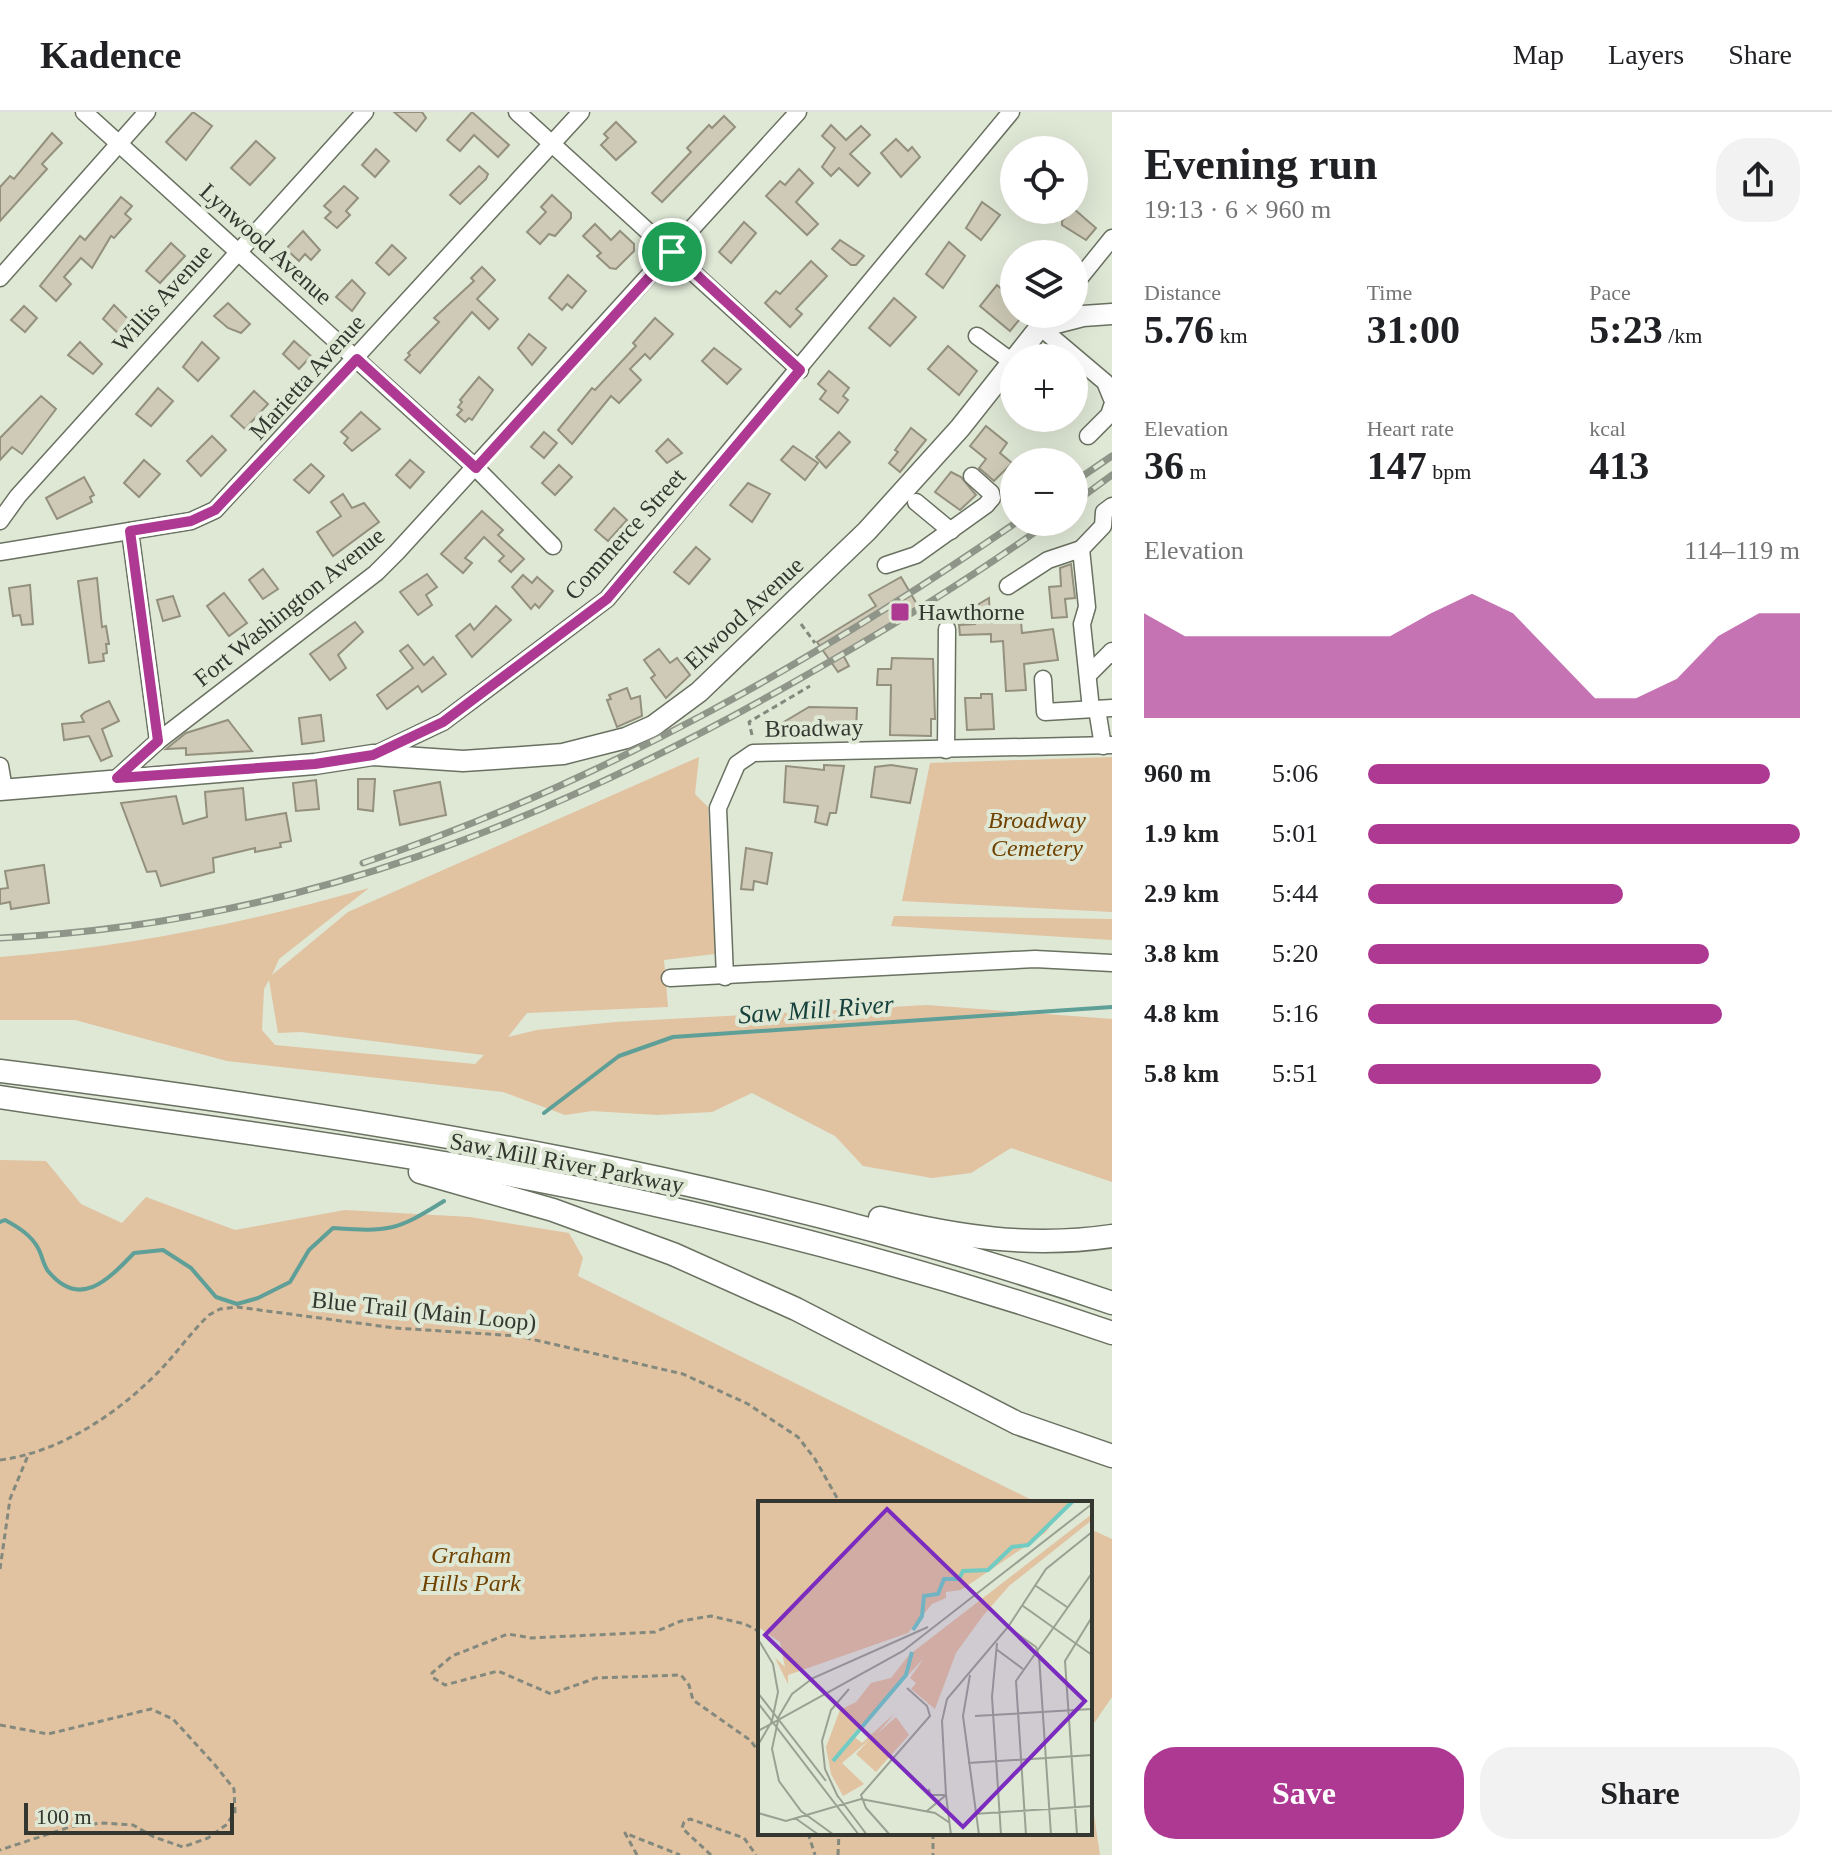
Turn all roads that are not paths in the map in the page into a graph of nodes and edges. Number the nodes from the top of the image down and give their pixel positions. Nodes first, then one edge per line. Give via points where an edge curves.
1 (84, 112) edge
2 (147, 112) edge
3 (365, 112) edge
4 (517, 112) edge
5 (581, 112) edge
6 (798, 112) edge
7 (1002, 116) edge
8 (119, 143) junction
9 (553, 144) junction
10 (1112, 238) edge
11 (237, 251) junction
12 (672, 252) junction
13 (1088, 268) edge
14 (0, 278) edge
15 (1112, 314) edge
16 (1088, 316) edge
17 (1040, 328) edge
18 (1053, 328) edge
19 (977, 336) dead end
20 (1026, 344) edge
21 (1000, 353) edge
22 (357, 359) junction
23 (800, 370) junction
24 (1000, 375) edge
25 (1112, 399) edge
26 (1112, 406) edge
27 (1088, 436) dead end
28 (476, 468) junction
29 (972, 476) dead end
30 (916, 502) dead end
31 (1112, 506) edge
32 (0, 521) edge
33 (130, 531) junction
34 (951, 531) junction
35 (1107, 531) edge
36 (553, 546) dead end
37 (1081, 549) junction
38 (0, 552) edge
39 (886, 565) dead end
40 (1008, 586) dead end
41 (947, 629) dead end
42 (1112, 651) edge
43 (1088, 675) junction
44 (1043, 679) dead end
45 (1100, 709) edge
46 (158, 741) junction
47 (1107, 746) edge
48 (946, 750) junction
49 (373, 755) junction
50 (0, 766) edge
51 (117, 778) junction
52 (2, 790) edge
53 (1112, 963) edge
54 (725, 977) junction
55 (670, 978) dead end
56 (0, 1071) edge
57 (0, 1097) edge
58 (357, 1151) junction
59 (574, 1159) junction
60 (1112, 1236) edge
61 (1112, 1303) edge
62 (1112, 1333) edge
63 (1112, 1456) edge

1 - 8 street, Lynwood Avenue
2 - 8 street
3 - 11 street, Willis Avenue
4 - 9 street
5 - 9 street, Marietta Avenue
6 - 12 street, Fort Washington Avenue
7 - 23 street, Commerce Street
8 - 11 street, Lynwood Avenue
8 - 14 street
9 - 12 street
9 - 22 street, Marietta Avenue
10 - 13 street
11 - 22 street, Lynwood Avenue
11 - 32 street, Willis Avenue
12 - 23 street
12 - 28 street, Fort Washington Avenue
15 - 16 main road
17 - 20 main road, Elwood Avenue
18 - 25 street via 1105,382
19 - 21 street
22 - 28 street, Lynwood Avenue
22 - 33 street, Marietta Avenue via 215,510 191,521
23 - 49 street, Commerce Street via 607,599 443,722
24 - 49 main road, Elwood Avenue via 867,531 720,673 653,726 563,754 463,761
26 - 27 street
28 - 36 street, Lynwood Avenue
28 - 46 street, Fort Washington Avenue via 376,573
29 - 34 street via 992,498
30 - 34 street
31 - 35 street via 1104,512
33 - 38 street, Marietta Avenue
33 - 46 street
34 - 39 street via 916,555
35 - 37 street
37 - 40 street via 1048,560
37 - 43 street
41 - 48 street
42 - 43 street
43 - 45 street
44 - 45 street via 1045,712
45 - 47 street
46 - 51 street, Fort Washington Avenue
47 - 48 street, Broadway
48 - 54 street, Broadway via 753,753 737,764 718,808
49 - 51 main road, Commerce Street
50 - 52 street
51 - 52 main road, Commerce Street
53 - 54 street via 1035,959
54 - 55 street
56 - 59 highway, Saw Mill River Parkway via 321,1114
57 - 58 highway, Saw Mill River Parkway
58 - 62 highway, Saw Mill River Parkway via 547,1183 739,1226 911,1271
58 - 63 highway via 553,1210 673,1254 796,1309 1017,1423
59 - 60 highway via 803,1199 977,1239
59 - 61 highway, Saw Mill River Parkway via 800,1211

